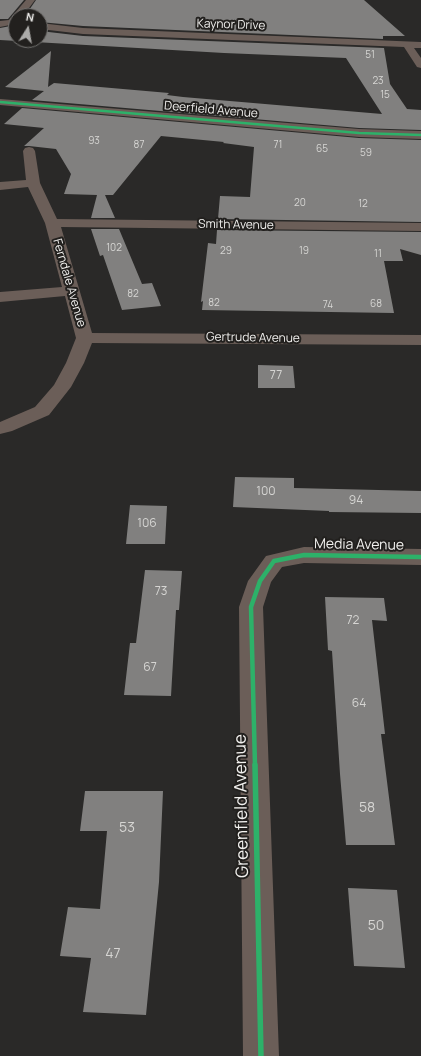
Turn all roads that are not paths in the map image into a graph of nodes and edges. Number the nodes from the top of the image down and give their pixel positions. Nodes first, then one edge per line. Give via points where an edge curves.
1 (48, 27) edge
2 (407, 45) junction
3 (421, 45) edge
4 (421, 65) edge
5 (0, 102) edge
6 (421, 135) edge
7 (29, 151) dead end
8 (33, 183) junction
9 (0, 186) edge
10 (52, 223) junction
11 (421, 227) edge
12 (72, 291) junction
13 (0, 297) edge
14 (85, 338) junction
15 (421, 340) edge
16 (0, 428) edge
17 (421, 557) edge
18 (274, 561) joint
19 (261, 1056) edge

1 - 2 street, Kaynor Drive via 83,31
2 - 3 street, Kaynor Drive
2 - 4 street
5 - 6 street, Deerfield Avenue via 351,132
7 - 8 street, Ferndale Avenue
8 - 9 street
8 - 10 street, Ferndale Avenue
10 - 11 street, Smith Avenue
10 - 12 street, Ferndale Avenue
12 - 13 street
12 - 14 street, Ferndale Avenue
14 - 15 street, Gertrude Avenue
14 - 16 street, Ferndale Avenue via 62,387 42,411
17 - 18 street, Media Avenue via 304,555
18 - 19 street, Greenfield Avenue via 260,581 251,607

